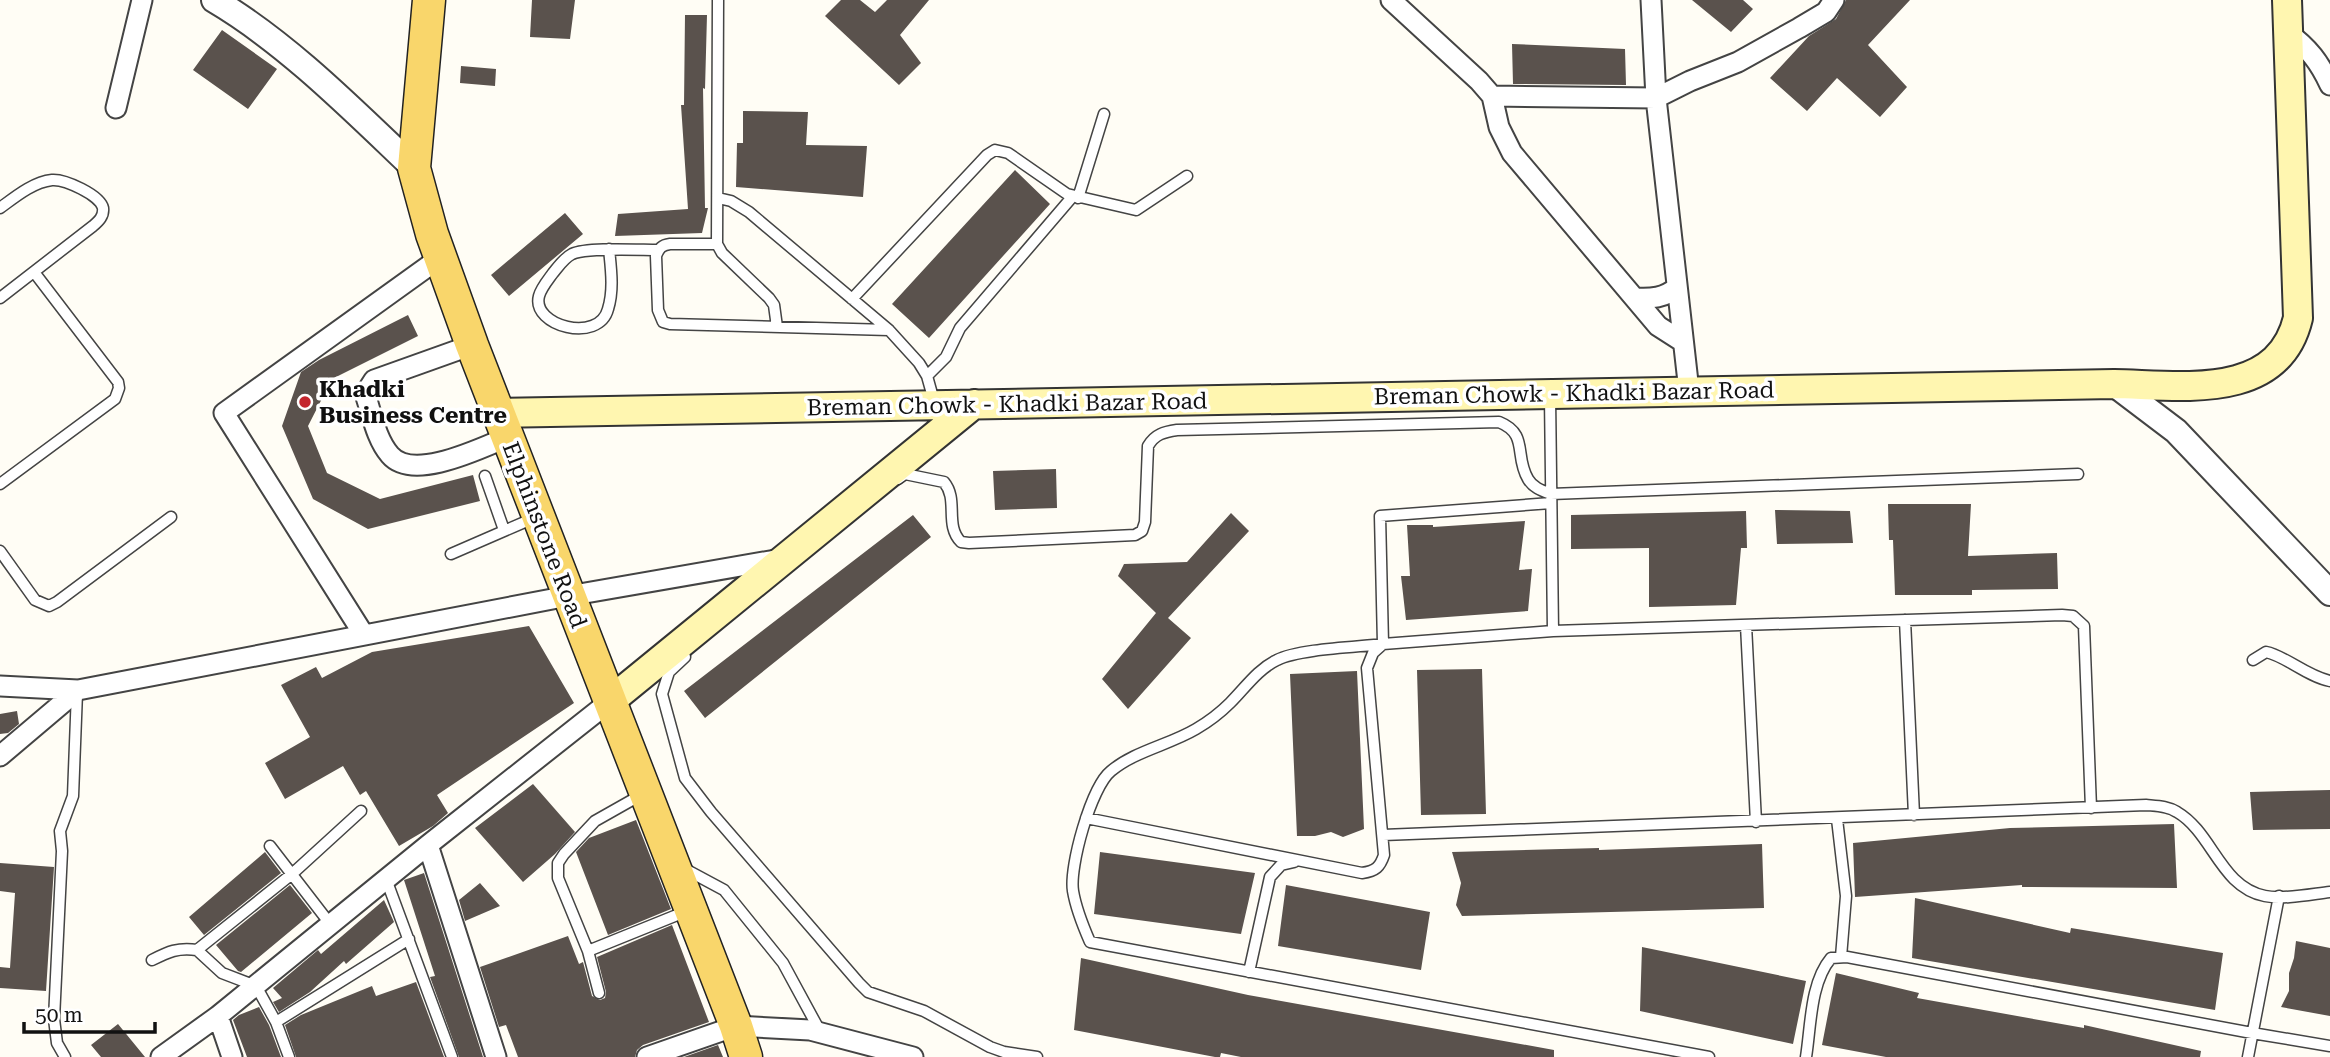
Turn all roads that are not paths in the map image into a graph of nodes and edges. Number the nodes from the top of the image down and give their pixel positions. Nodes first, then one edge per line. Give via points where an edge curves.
1 (142, 0) edge
2 (214, 0) edge
3 (429, 0) edge
4 (718, 0) edge
5 (1391, 0) edge
6 (1651, 0) edge
7 (1834, 0) edge
8 (2287, 0) edge
9 (2288, 33) junction
10 (2330, 85) edge
11 (1492, 96) junction
12 (1656, 98) junction
13 (117, 108) dead end
14 (1104, 114) dead end
15 (414, 168) junction
16 (1187, 176) dead end
17 (1076, 197) junction
18 (718, 198) junction
19 (0, 208) edge
20 (717, 244) junction
21 (609, 250) junction
22 (658, 250) junction
23 (441, 257) junction
24 (34, 272) junction
25 (1677, 287) junction
26 (0, 298) edge
27 (1635, 298) junction
28 (852, 299) junction
29 (777, 327) junction
30 (889, 330) junction
31 (1683, 342) junction
32 (472, 345) junction
33 (927, 376) junction
34 (2114, 384) junction
35 (2198, 384) junction
36 (1689, 391) junction
37 (1550, 394) junction
38 (974, 404) junction
39 (935, 405) junction
40 (504, 425) junction
41 (2176, 431) junction
42 (2078, 474) dead end
43 (485, 476) dead end
44 (0, 484) edge
45 (1551, 499) junction
46 (171, 517) dead end
47 (538, 517) junction
48 (504, 530) junction
49 (0, 551) edge
50 (451, 554) dead end
51 (799, 554) junction
52 (2330, 593) edge
53 (568, 596) junction
54 (1905, 620) junction
55 (1746, 625) junction
56 (1553, 631) junction
57 (363, 635) junction
58 (1383, 644) junction
59 (696, 648) dead end
60 (2253, 660) dead end
61 (2330, 681) edge
62 (0, 686) edge
63 (78, 690) junction
64 (609, 702) junction
65 (0, 756) edge
66 (645, 792) junction
67 (2091, 808) junction
68 (361, 811) dead end
69 (1914, 815) junction
70 (1086, 818) junction
71 (1837, 819) junction
72 (1756, 822) junction
73 (1383, 835) junction
74 (428, 845) junction
75 (270, 846) dead end
76 (671, 861) junction
77 (1298, 861) junction
78 (292, 874) junction
79 (386, 879) junction
80 (2330, 892) edge
81 (2279, 896) junction
82 (690, 910) junction
83 (331, 925) junction
84 (409, 939) junction
85 (197, 950) junction
86 (588, 951) junction
87 (1842, 957) junction
88 (152, 960) dead end
89 (1249, 972) junction
90 (256, 986) junction
91 (599, 993) dead end
92 (218, 1016) junction
93 (276, 1021) junction
94 (736, 1026) junction
95 (821, 1033) junction
96 (2252, 1033) junction
97 (2330, 1046) edge
98 (65, 1057) edge
99 (161, 1057) edge
100 (232, 1057) edge
101 (289, 1057) edge
102 (452, 1057) edge
103 (496, 1057) edge
104 (648, 1057) edge
105 (746, 1057) edge
106 (913, 1057) edge
107 (1037, 1057) edge
108 (1709, 1057) edge
109 (1806, 1057) edge
110 (2248, 1057) edge

1 - 13 street
2 - 15 street via 242,17 340,98
3 - 15 main road, Elphinstone Road
4 - 18 lane
5 - 11 street
6 - 12 street
7 - 12 street via 1826,12 1779,40
8 - 9 main road, Breman Chowk - Khadki Bazar Road
9 - 10 street via 2314,55
9 - 35 main road, Breman Chowk - Khadki Bazar Road via 2298,318 2279,358 2259,373 2234,382
11 - 12 street
11 - 27 street via 1499,127 1512,153
12 - 25 street
14 - 17 lane
15 - 23 main road, Elphinstone Road
16 - 17 lane via 1136,210
17 - 28 lane via 1008,153 995,150
17 - 33 lane via 960,328 946,357
18 - 20 lane
18 - 28 lane via 749,212
19 - 24 lane via 51,180 75,185 101,204 101,219
20 - 22 lane via 670,244
20 - 29 lane via 769,298
21 - 21 lane via 572,254 559,265 539,295 538,305 546,317 564,327 585,328 601,322 610,299
21 - 22 lane
22 - 29 lane via 658,310 663,322
23 - 32 main road, Elphinstone Road
23 - 57 street via 224,413
24 - 26 lane
24 - 44 lane via 120,388 115,398
25 - 27 street via 1650,299
25 - 31 street
27 - 31 street via 1658,326
28 - 30 lane
29 - 30 lane
30 - 33 lane
31 - 36 street
32 - 40 main road, Elphinstone Road
32 - 40 street via 374,380 365,394 380,437 391,457 415,466 439,463
33 - 39 lane
34 - 35 main road, Breman Chowk - Khadki Bazar Road
34 - 36 main road, Breman Chowk - Khadki Bazar Road
34 - 41 street
35 - 41 street via 2185,391 2171,410 2169,418
36 - 37 main road, Breman Chowk - Khadki Bazar Road
37 - 38 main road, Breman Chowk - Khadki Bazar Road
37 - 45 lane
38 - 39 main road, Breman Chowk - Khadki Bazar Road
38 - 51 main road
39 - 40 main road, Breman Chowk - Khadki Bazar Road
40 - 47 main road, Elphinstone Road
41 - 52 street
42 - 45 lane
43 - 48 lane
45 - 51 lane via 1528,479 1517,433 1499,422 1177,430 1153,437 1148,446 1145,522 1135,535 961,542 954,536 950,488 944,482 905,474
45 - 56 lane
45 - 58 lane via 1380,516
46 - 49 lane via 49,606 35,600
47 - 48 lane
47 - 53 main road, Elphinstone Road
48 - 50 lane
51 - 53 street
51 - 64 main road
53 - 57 street
53 - 64 main road, Elphinstone Road
54 - 55 lane
54 - 67 lane via 2062,614 2073,616 2084,626
54 - 69 lane
55 - 56 lane
55 - 72 lane
56 - 58 lane
57 - 63 street
58 - 70 lane via 1278,659 1198,728 1128,758 1108,773
58 - 73 lane via 1367,668
59 - 107 lane via 669,672 662,694 685,778 711,812 868,992 924,1010 990,1047
60 - 61 lane via 2266,652 2274,654
62 - 63 street
63 - 65 street
63 - 98 lane via 73,796 60,831 54,1020 57,1043
64 - 66 main road, Elphinstone Road
64 - 74 street
66 - 76 main road, Elphinstone Road
66 - 86 lane via 596,821 558,863 558,878
67 - 69 lane
67 - 81 lane via 2146,805 2177,811 2246,889
68 - 78 lane
69 - 71 lane
70 - 77 lane
70 - 89 lane via 1073,889 1090,942
71 - 72 lane
71 - 87 lane via 1846,896
72 - 73 lane
73 - 77 lane via 1384,855 1373,872
74 - 79 street
74 - 103 street
75 - 78 lane
76 - 82 main road, Elphinstone Road
76 - 95 lane via 724,890 783,963
77 - 89 lane via 1280,865 1270,877
78 - 83 lane
78 - 85 lane
79 - 83 street
79 - 84 lane
80 - 81 lane
81 - 96 lane
82 - 86 lane
82 - 94 main road, Elphinstone Road
83 - 90 street
84 - 93 lane
84 - 102 lane
85 - 88 lane via 173,950
85 - 90 lane via 222,973
86 - 91 lane
87 - 96 lane
87 - 109 lane via 1831,958 1818,982
89 - 108 lane
90 - 92 street
90 - 93 lane
92 - 99 street
92 - 100 street
93 - 101 lane
94 - 95 street
94 - 104 street
94 - 105 main road, Elphinstone Road
95 - 106 street
96 - 97 lane
96 - 110 lane

